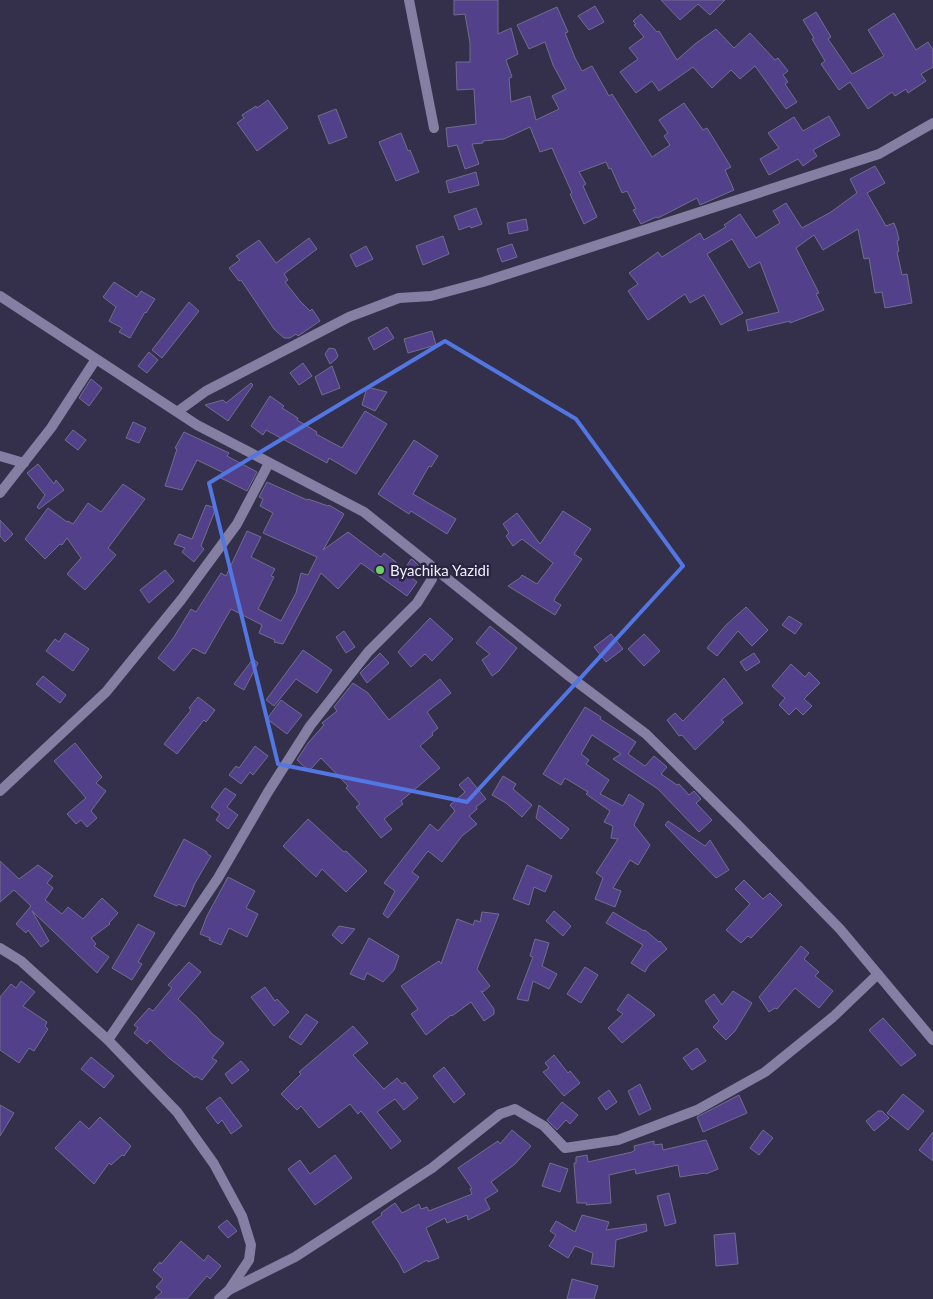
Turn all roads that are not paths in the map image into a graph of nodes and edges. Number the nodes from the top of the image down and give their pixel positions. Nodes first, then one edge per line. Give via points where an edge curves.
1 (409, 0) edge
2 (933, 123) edge
3 (434, 128) dead end
4 (0, 296) edge
5 (96, 359) junction
6 (177, 412) junction
7 (0, 456) edge
8 (269, 462) junction
9 (24, 463) junction
10 (0, 493) edge
11 (424, 559) junction
12 (0, 791) edge
13 (0, 948) edge
14 (878, 974) junction
15 (108, 1040) junction
16 (933, 1040) edge
17 (229, 1290) junction
18 (219, 1299) edge

1 - 3 street
2 - 6 street via 878,154 860,160 483,282 431,296 399,298 357,314 215,387
4 - 5 street
5 - 6 street
5 - 9 street
6 - 8 street
7 - 9 street
8 - 11 street via 364,512
8 - 12 street via 237,524 181,600 106,692
9 - 10 street
11 - 14 street via 646,734 840,929
11 - 15 street via 432,579 417,603 368,652 310,726 218,878
13 - 15 street via 20,961
14 - 16 street
14 - 17 street via 833,1017 765,1072 696,1110 618,1140 565,1148 544,1126 514,1109 500,1114 432,1168 319,1242
15 - 17 street via 177,1112 214,1164 242,1216 251,1245 249,1260
17 - 18 street

